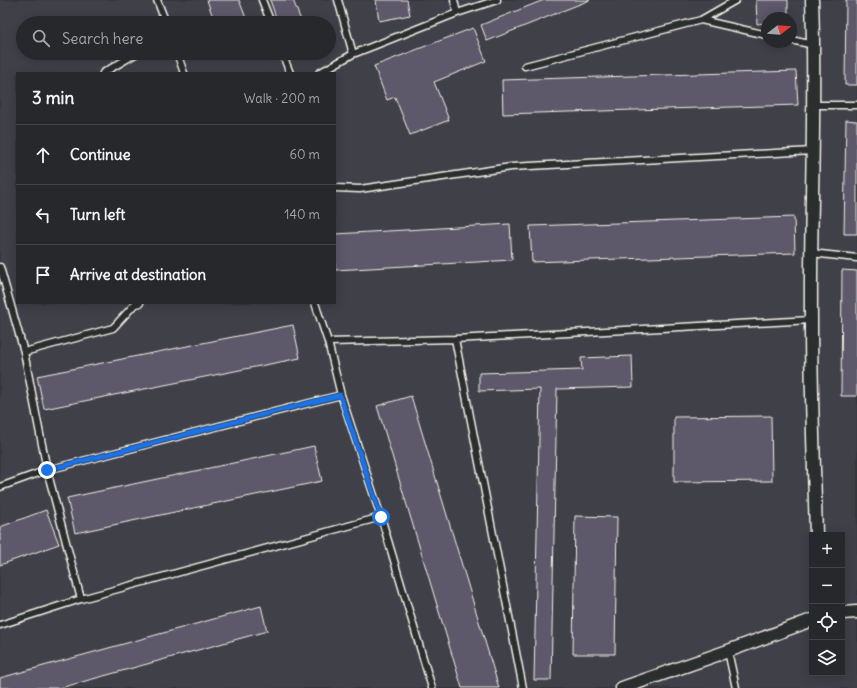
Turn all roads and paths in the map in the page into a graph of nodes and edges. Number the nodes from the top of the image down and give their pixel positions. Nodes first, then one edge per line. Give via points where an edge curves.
1 (157, 0) edge
2 (262, 0) edge
3 (338, 0) edge
4 (454, 0) edge
5 (497, 0) edge
6 (736, 0) edge
7 (812, 0) edge
8 (457, 13) junction
9 (163, 16) edge
10 (268, 16) edge
11 (701, 20) junction
12 (761, 34) edge
13 (797, 41) edge
14 (814, 45) junction
15 (353, 54) junction
16 (125, 60) edge
17 (179, 60) edge
18 (285, 60) edge
19 (525, 66) dead end
20 (105, 72) edge
21 (184, 72) edge
22 (290, 72) edge
23 (321, 72) edge
24 (814, 105) junction
25 (857, 105) edge
26 (813, 152) junction
27 (336, 188) edge
28 (812, 254) junction
29 (857, 258) edge
30 (0, 268) edge
31 (135, 304) edge
32 (315, 304) edge
33 (811, 320) junction
34 (455, 339) junction
35 (328, 342) junction
36 (24, 352) junction
37 (340, 395) junction
38 (47, 470) junction
39 (0, 487) edge
40 (381, 517) junction
41 (816, 532) edge
42 (81, 599) junction
43 (857, 612) edge
44 (845, 613) edge
45 (809, 621) edge
46 (0, 625) edge
47 (728, 651) junction
48 (432, 688) edge
49 (523, 688) edge
50 (622, 688) edge
51 (736, 688) edge

1 - 9 lane
2 - 10 lane
3 - 15 lane
4 - 8 lane
5 - 8 lane
6 - 11 lane
7 - 14 street
8 - 15 lane
11 - 12 lane
11 - 19 lane
13 - 14 lane
14 - 24 street
15 - 23 lane
16 - 20 lane
17 - 21 lane
18 - 22 lane
24 - 25 lane
24 - 26 street
26 - 27 lane via 511,167 360,189
26 - 28 street
28 - 29 lane
28 - 33 street
30 - 36 lane
31 - 36 lane via 113,328
32 - 35 lane
33 - 34 lane
33 - 41 street
34 - 35 lane
34 - 49 lane
35 - 37 lane
36 - 38 lane
37 - 38 lane
37 - 40 lane
38 - 39 lane
38 - 42 lane
40 - 42 lane
40 - 48 lane
42 - 46 lane
43 - 44 street
45 - 47 street
47 - 50 street
47 - 51 lane

